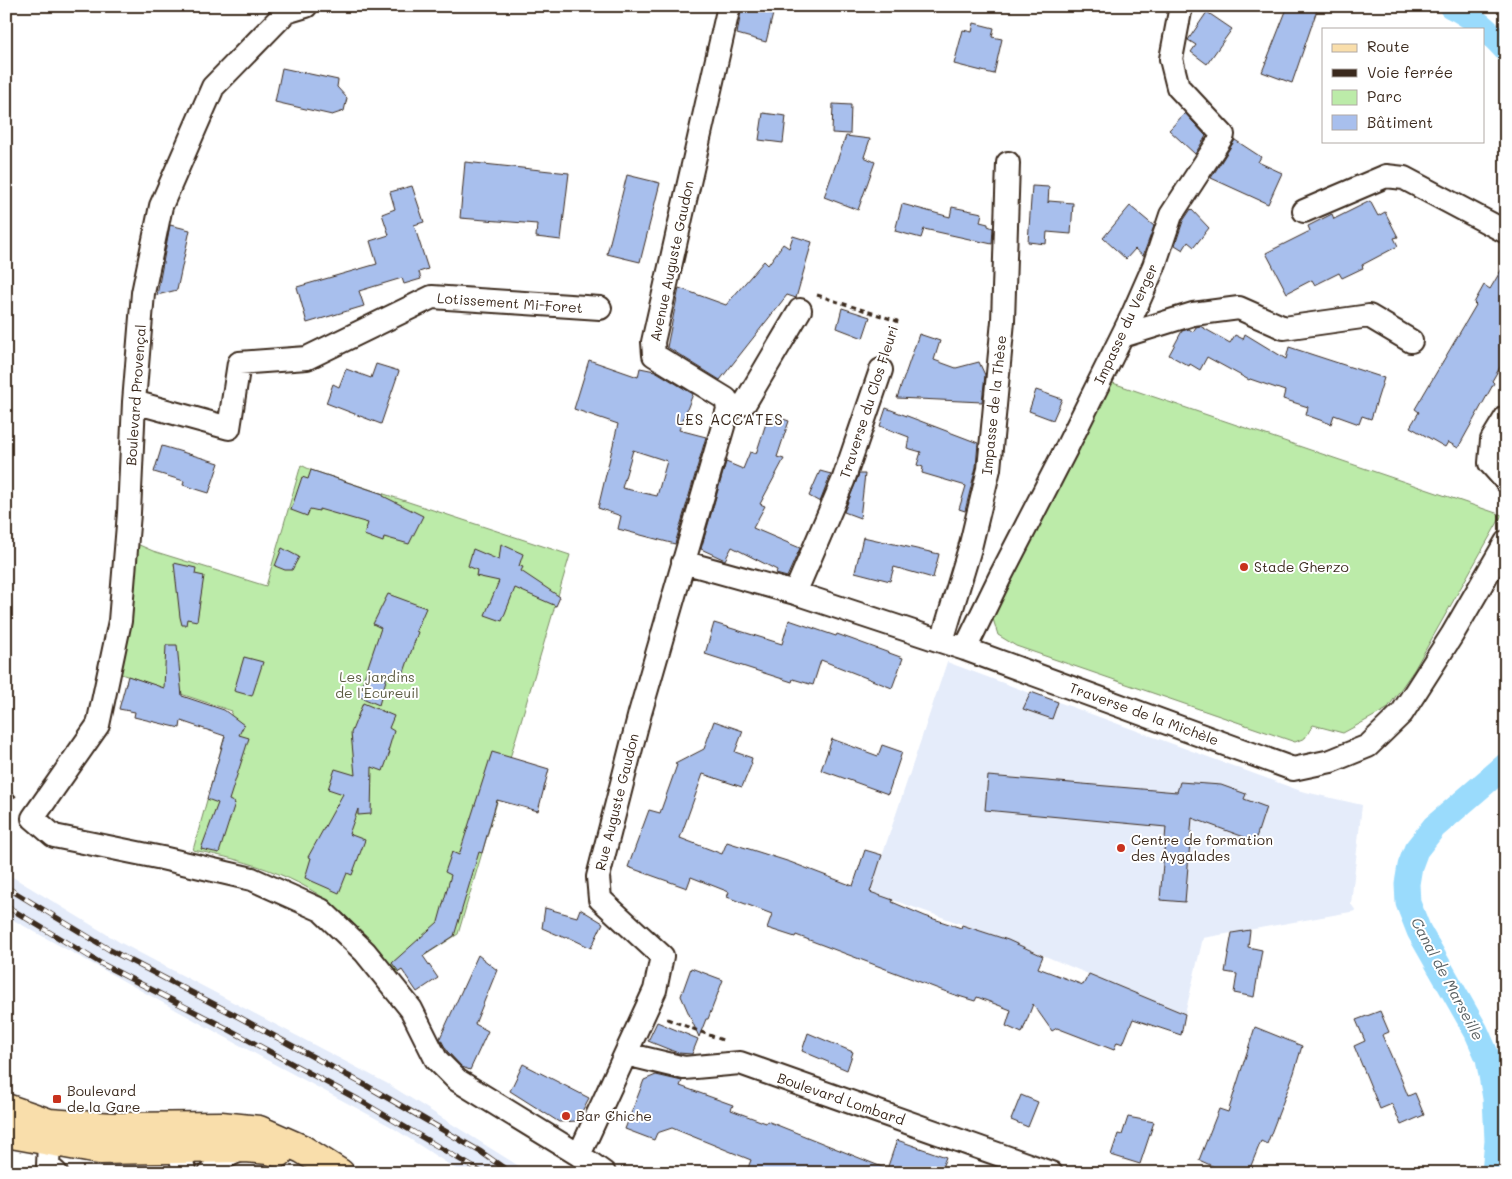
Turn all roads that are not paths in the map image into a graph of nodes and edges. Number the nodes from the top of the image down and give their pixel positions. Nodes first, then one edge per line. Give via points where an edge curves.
1 (306, 6) edge
2 (729, 6) edge
3 (1181, 6) edge
4 (1008, 164) dead end
5 (1304, 211) dead end
6 (1506, 232) edge
7 (600, 308) dead end
8 (800, 310) road end
9 (1122, 336) junction
10 (1410, 341) dead end
11 (881, 370) road end
12 (134, 402) junction
13 (728, 409) junction
14 (1506, 417) edge
15 (1506, 481) edge
16 (1506, 542) edge
17 (683, 562) junction
18 (795, 592) junction
19 (942, 641) junction
20 (965, 649) junction
21 (626, 1054) junction
22 (6, 1108) edge
23 (76, 1125) junction
24 (116, 1127) junction
25 (6, 1134) edge
26 (48, 1142) junction
27 (246, 1148) junction
28 (579, 1155) junction
29 (182, 1160) edge
30 (339, 1172) edge
31 (56, 1173) edge
32 (210, 1173) edge
33 (604, 1173) edge
34 (1051, 1173) edge

1 - 12 street, Boulevard Provençal via 286,12 213,86 169,187 143,293
2 - 13 street, Avenue Auguste Gaudon via 653,342 654,355 726,399
3 - 9 street, Impasse du Verger via 1171,59 1178,86 1223,135 1171,215 1154,266
4 - 19 street, Impasse de la Thèse via 1003,321 989,469
5 - 6 street via 1386,176 1404,178
7 - 12 street, Lotissement Mi-Foret via 432,296 307,358 239,363 229,428
8 - 13 street via 745,403
9 - 10 street via 1193,314 1239,308 1284,328 1369,316
9 - 20 street, Impasse du Verger
11 - 18 street, Traverse du Clos Fleuri via 843,481
12 - 28 street, Boulevard Provençal via 120,621 98,725 33,818 54,836 252,880 321,910 365,952 412,1009 436,1060 457,1080
13 - 17 street
14 - 15 street via 1492,440 1490,464
16 - 20 street, Traverse de la Michèle via 1402,713 1368,746 1331,762 1293,769
17 - 18 street, Traverse de la Michèle
17 - 21 street, Rue Auguste Gaudon via 598,877 600,899 662,956 655,990
18 - 19 street, Traverse de la Michèle
19 - 20 street, Traverse de la Michèle
21 - 28 street, Rue Auguste Gaudon
21 - 34 street, Boulevard Lombard via 684,1068 740,1063
22 - 23 main road via 49,1123
23 - 24 main road
23 - 26 street
24 - 29 street
24 - 30 main road via 221,1126 259,1130 302,1149
25 - 26 main road
26 - 29 main road
26 - 31 street via 48,1166
27 - 29 main road
27 - 30 main road via 268,1150
27 - 32 street via 224,1157
28 - 33 street

